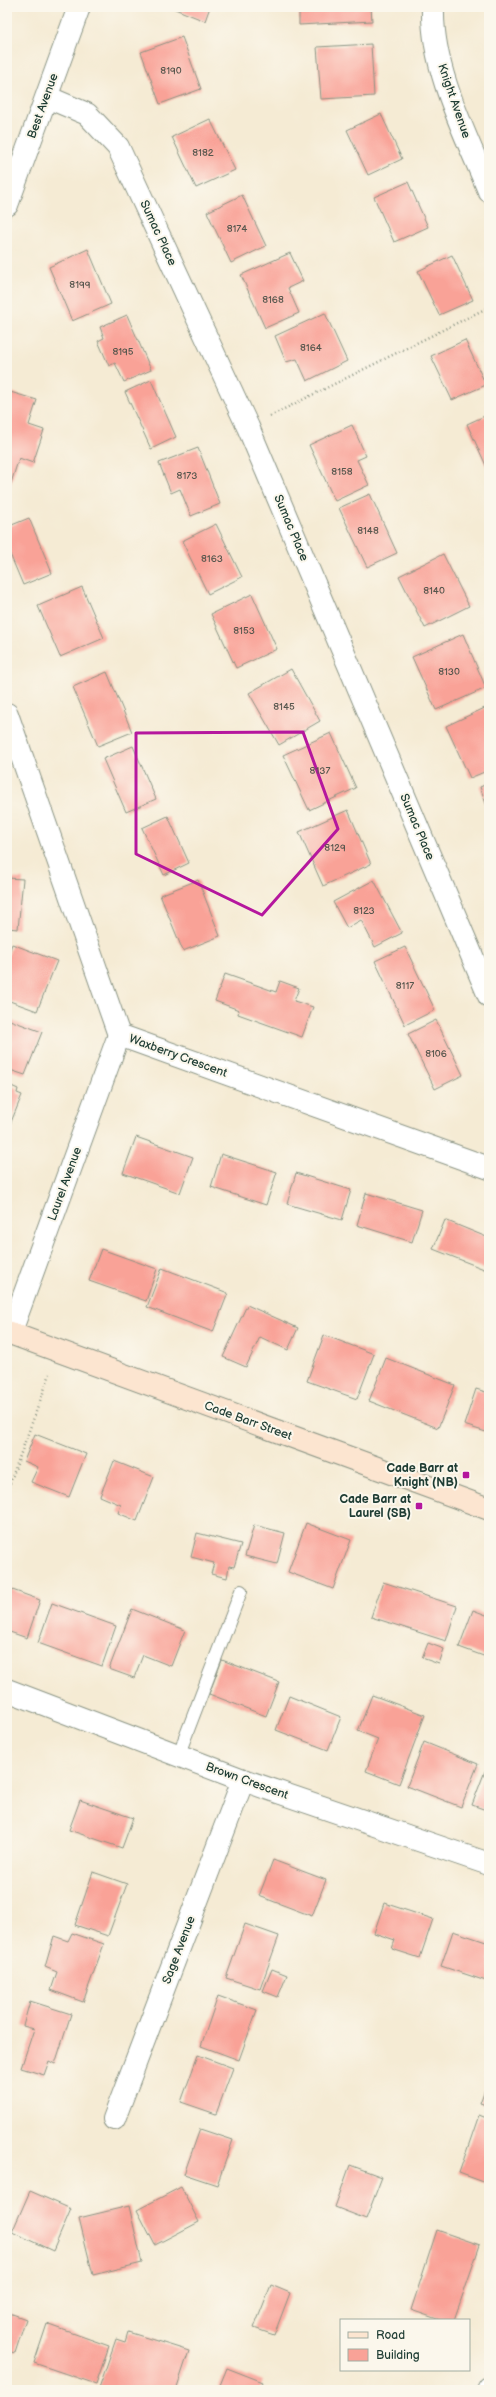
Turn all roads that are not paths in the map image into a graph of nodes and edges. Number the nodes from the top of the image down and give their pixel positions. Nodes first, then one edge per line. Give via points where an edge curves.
1 (79, 7) edge
2 (433, 7) edge
3 (47, 97) junction
4 (489, 191) edge
5 (7, 205) edge
6 (7, 714) edge
7 (489, 996) edge
8 (119, 1035) junction
9 (489, 1168) edge
10 (9, 1333) edge
11 (489, 1509) edge
12 (241, 1591) dead end
13 (7, 1690) edge
14 (178, 1756) junction
15 (243, 1780) junction
16 (489, 1864) edge
17 (114, 2119) dead end

1 - 3 street, Best Avenue
2 - 4 street, Knight Avenue via 440,62 459,119
3 - 5 street, Best Avenue
3 - 7 street, Sumac Place via 87,114 118,147 248,427
6 - 8 street, Waxberry Crescent
8 - 9 street, Waxberry Crescent
8 - 10 street, Laurel Avenue
10 - 11 street, Cade Barr Street
12 - 14 lane
13 - 14 street, Brown Crescent
14 - 15 street, Brown Crescent
15 - 16 street, Brown Crescent
15 - 17 street, Sage Avenue

